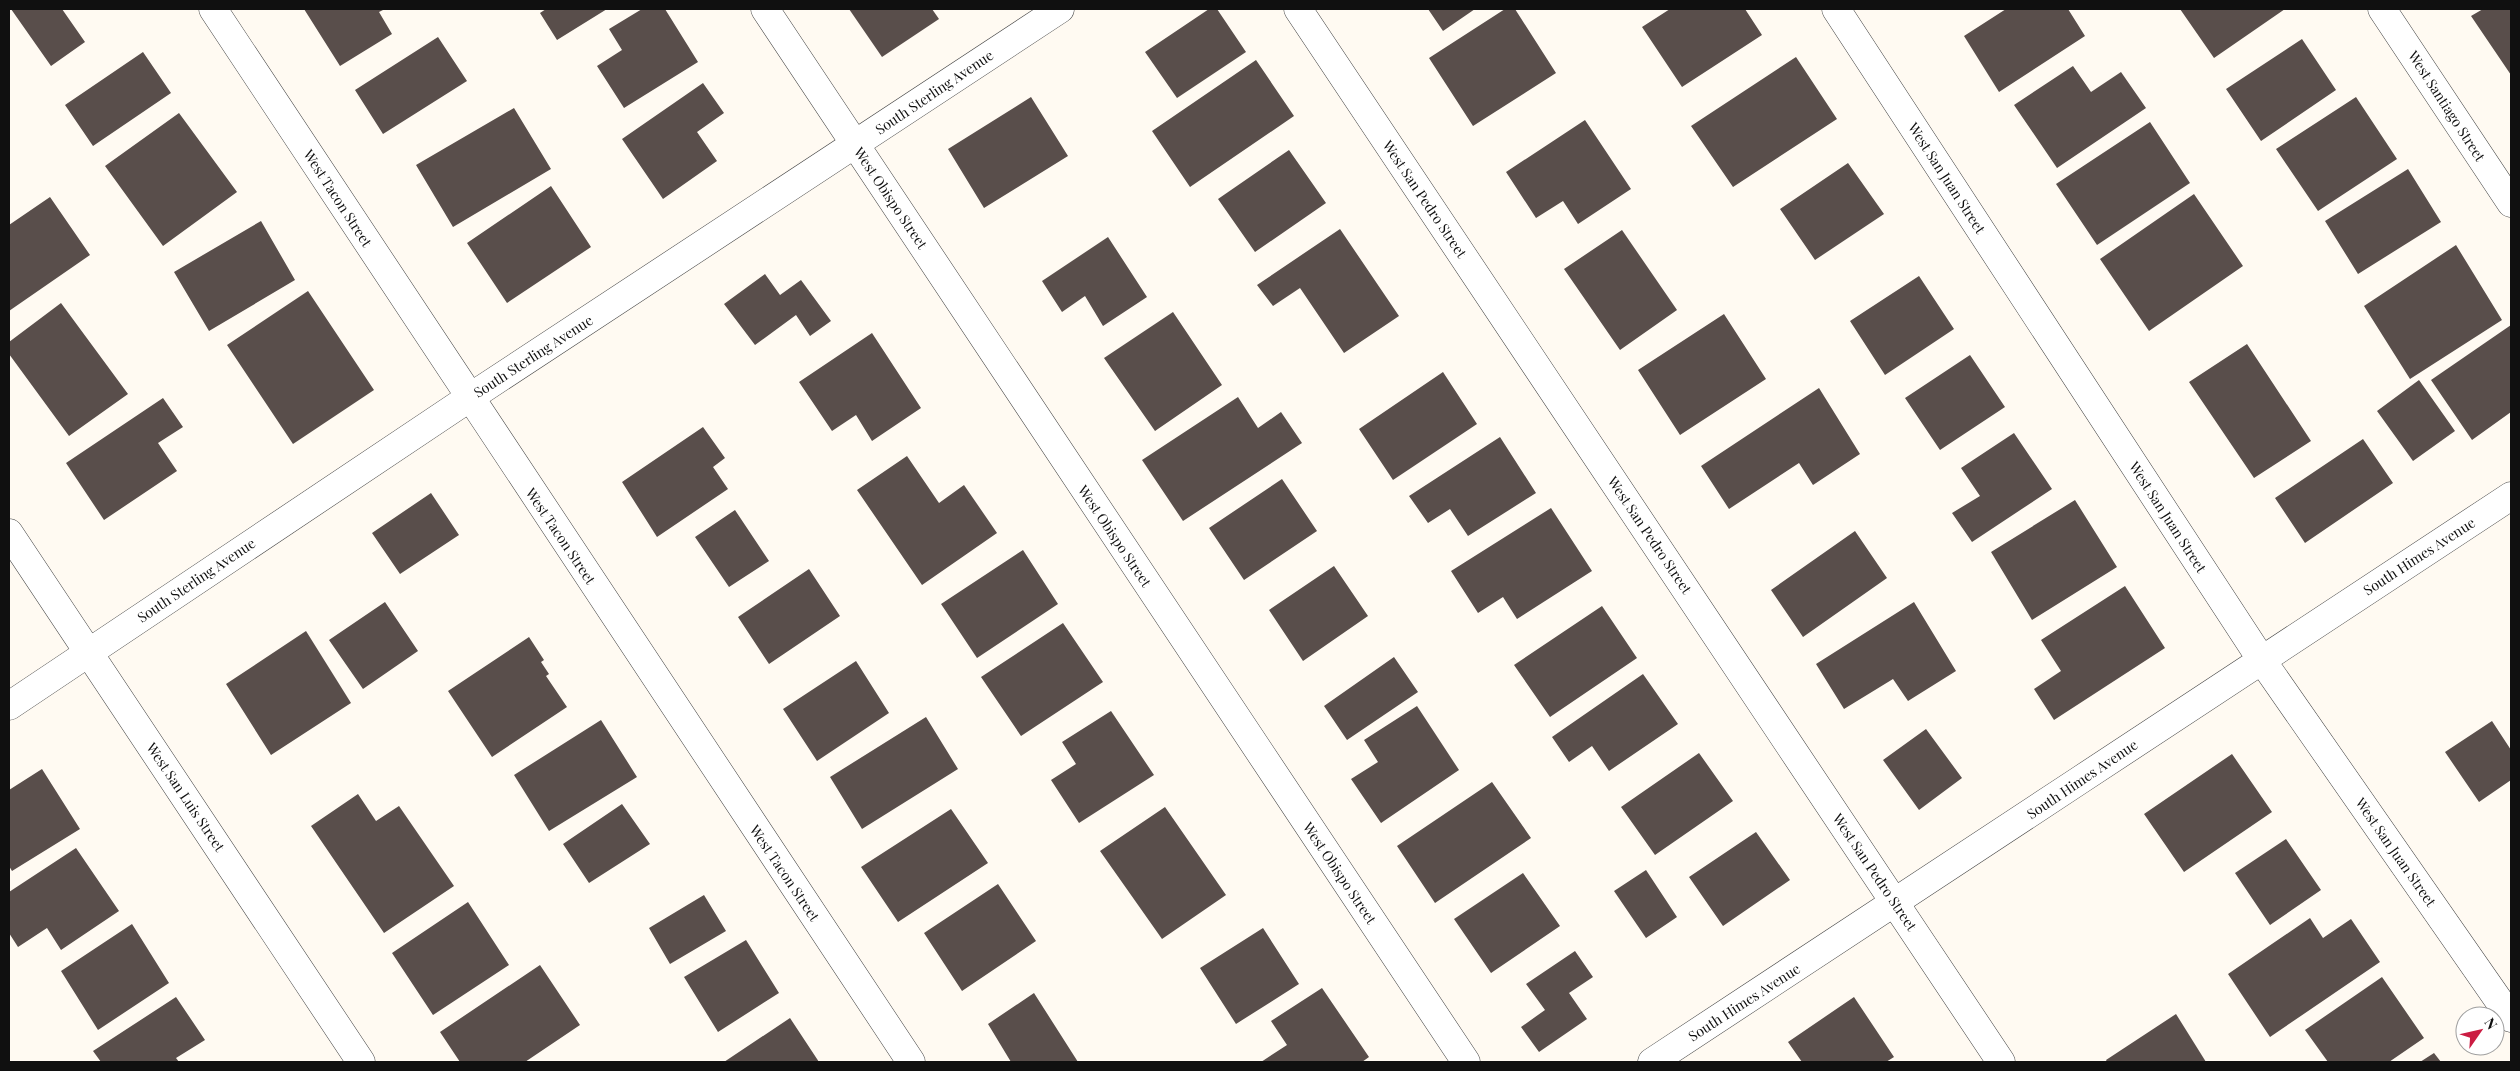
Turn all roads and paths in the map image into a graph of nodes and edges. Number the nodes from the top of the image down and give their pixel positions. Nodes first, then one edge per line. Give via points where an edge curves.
1 (213, 9) edge
2 (765, 9) edge
3 (1060, 9) edge
4 (1298, 9) edge
5 (1836, 9) edge
6 (2382, 9) edge
7 (855, 144) junction
8 (2511, 204) edge
9 (470, 398) junction
10 (2511, 496) edge
11 (9, 533) edge
12 (89, 652) junction
13 (2261, 659) junction
14 (9, 706) edge
15 (1896, 904) junction
16 (2511, 1018) edge
17 (361, 1062) edge
18 (911, 1062) edge
19 (1466, 1062) edge
20 (1652, 1062) edge
21 (2001, 1062) edge

1 - 9 street, West Tacon Street
2 - 7 street, West Obispo Street
3 - 7 street, South Sterling Avenue
4 - 15 street, West San Pedro Street
5 - 13 street, West San Juan Street
6 - 8 street, West Santiago Street
7 - 9 street, South Sterling Avenue
7 - 19 street, West Obispo Street
9 - 12 street, South Sterling Avenue
9 - 18 street, West Tacon Street
10 - 13 street, South Himes Avenue
11 - 12 street, West San Luis Street
12 - 14 street, South Sterling Avenue
12 - 17 street, West San Luis Street
13 - 15 street, South Himes Avenue
13 - 16 street, West San Juan Street
15 - 20 street, South Himes Avenue
15 - 21 street, West San Pedro Street

